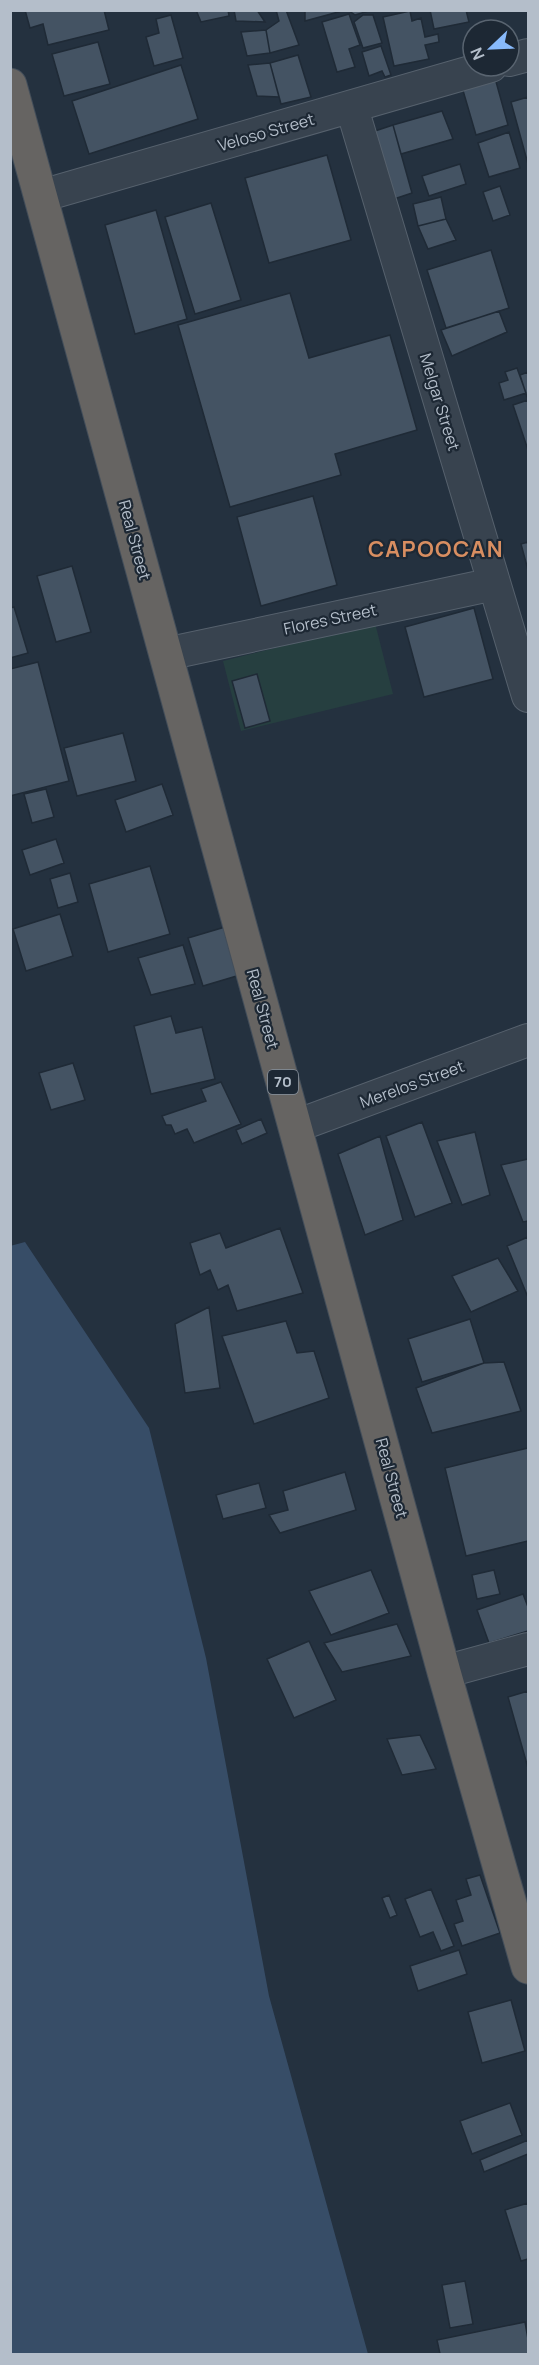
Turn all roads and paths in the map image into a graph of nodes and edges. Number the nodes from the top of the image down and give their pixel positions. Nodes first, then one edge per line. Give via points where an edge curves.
1 (461, 75) edge
2 (10, 85) edge
3 (352, 108) junction
4 (41, 196) junction
5 (494, 584) junction
6 (166, 654) junction
7 (528, 696) edge
8 (528, 1040) edge
9 (296, 1126) junction
10 (528, 1649) edge
11 (444, 1672) junction
12 (528, 1967) edge

1 - 3 street, Veloso Street
2 - 4 highway, Real Street / 70
3 - 4 street, Veloso Street
3 - 5 street, Melgar Street
4 - 6 highway, Real Street / 70
5 - 6 street, Flores Street
5 - 7 street, Melgar Street
6 - 9 highway, Real Street / 70
8 - 9 street, Merelos Street
9 - 11 highway, Real Street / 70
10 - 11 street
11 - 12 highway, Real Street / 70

